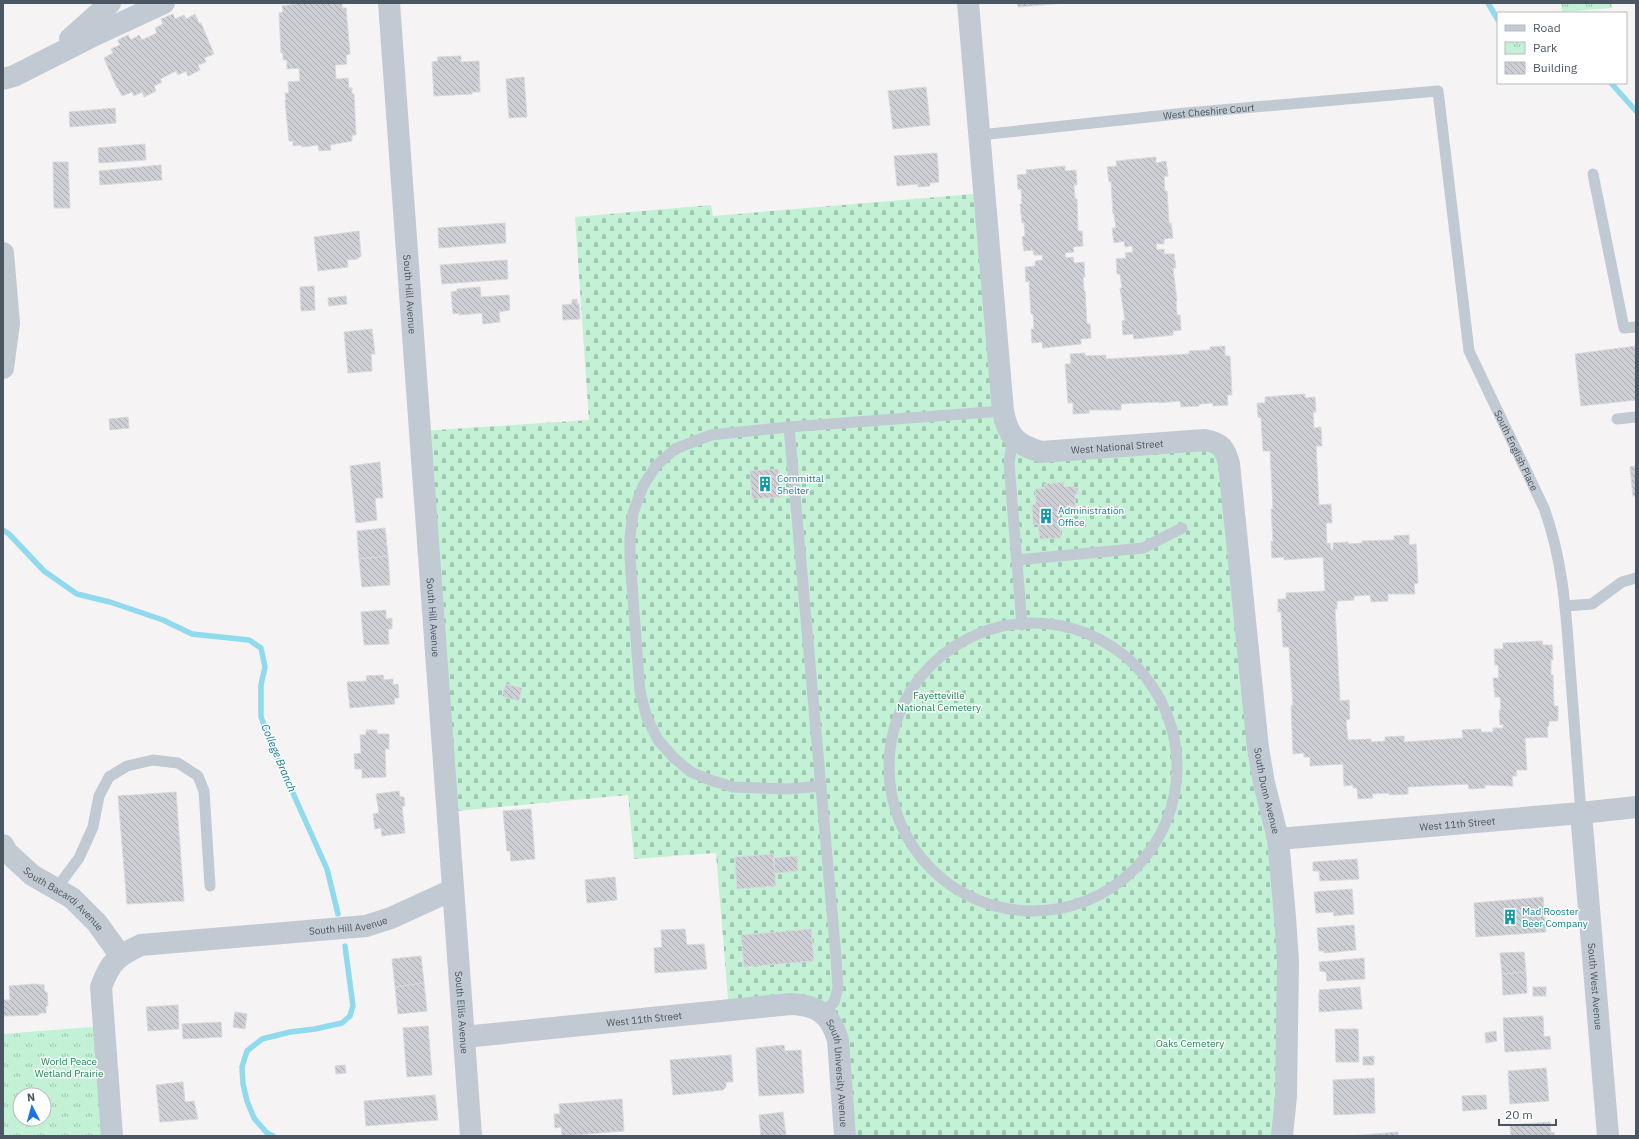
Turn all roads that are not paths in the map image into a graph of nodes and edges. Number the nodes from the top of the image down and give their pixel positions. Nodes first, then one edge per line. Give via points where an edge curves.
1 (110, 3) edge
2 (164, 3) edge
3 (968, 3) edge
4 (393, 4) edge
5 (58, 54) junction
6 (3, 79) edge
7 (1438, 91) joint
8 (980, 135) junction
9 (1593, 174) dead end
10 (3, 253) edge
11 (1636, 327) edge
12 (3, 368) edge
13 (1003, 411) junction
14 (1636, 417) edge
15 (1617, 419) dead end
16 (789, 427) junction
17 (1014, 438) junction
18 (1222, 447) joint
19 (1182, 528) dead end
20 (1017, 560) junction
21 (1636, 578) edge
22 (1565, 606) junction
23 (1022, 625) junction
24 (821, 786) junction
25 (1636, 807) edge
26 (1581, 813) junction
27 (1278, 839) junction
28 (3, 845) edge
29 (210, 886) dead end
30 (56, 889) junction
31 (452, 890) junction
32 (120, 955) junction
33 (823, 1014) junction
34 (464, 1037) junction
35 (112, 1136) edge
36 (471, 1136) edge
37 (845, 1136) edge
38 (1282, 1136) edge
39 (1608, 1136) edge

1 - 5 street via 64,43
2 - 5 street
3 - 8 street
4 - 31 street, South Hill Avenue
5 - 6 street
7 - 8 lane, West Cheshire Court via 1186,113
7 - 22 lane, South English Place via 1469,351 1544,508 1559,559
8 - 13 street
9 - 11 lane via 1624,328
10 - 12 street via 9,323
13 - 16 lane
13 - 17 street via 1006,426
14 - 15 lane
16 - 24 lane
16 - 24 lane via 711,435 675,449 656,466 643,486 633,513 630,537 640,684 647,718 658,740 691,772 733,786 788,789
17 - 18 street, West National Street via 1026,447 1041,452 1205,440
17 - 20 lane via 1009,463
18 - 27 street, South Dunn Avenue via 1229,464 1258,748
19 - 20 lane via 1143,548
20 - 23 lane
21 - 22 lane via 1622,582 1592,604
22 - 26 lane, South English Place
23 - 23 lane via 998,628 971,638 946,653 926,672 909,694 897,720 890,747 889,776 893,804 903,830 917,854 936,874 958,890 983,902 1010,909 1038,911 1066,907 1093,898 1117,883 1138,864 1155,842 1168,817 1175,789 1176,761 1172,733 1163,706 1149,682 1130,661 1107,644 1081,633 1054,626
24 - 33 lane via 838,988 834,1002
25 - 26 street, West 11th Street
26 - 27 street, West 11th Street
26 - 39 street, South West Avenue
27 - 38 street, South Dunn Avenue via 1288,961 1286,1096
28 - 30 street, South Bacardi Avenue via 32,875
29 - 30 lane via 204,792 198,776 178,763 153,760 127,766 109,776 99,796 93,827 82,852
30 - 32 street, South Bacardi Avenue via 72,898 97,923
31 - 32 street, South Hill Avenue via 391,918 366,926 141,945
31 - 34 street, South Ellis Avenue
32 - 35 street via 107,970 102,987
33 - 34 street, West 11th Street via 807,1005 790,1004
33 - 37 street, South University Avenue via 834,1026 838,1040
34 - 36 street, South Ellis Avenue

